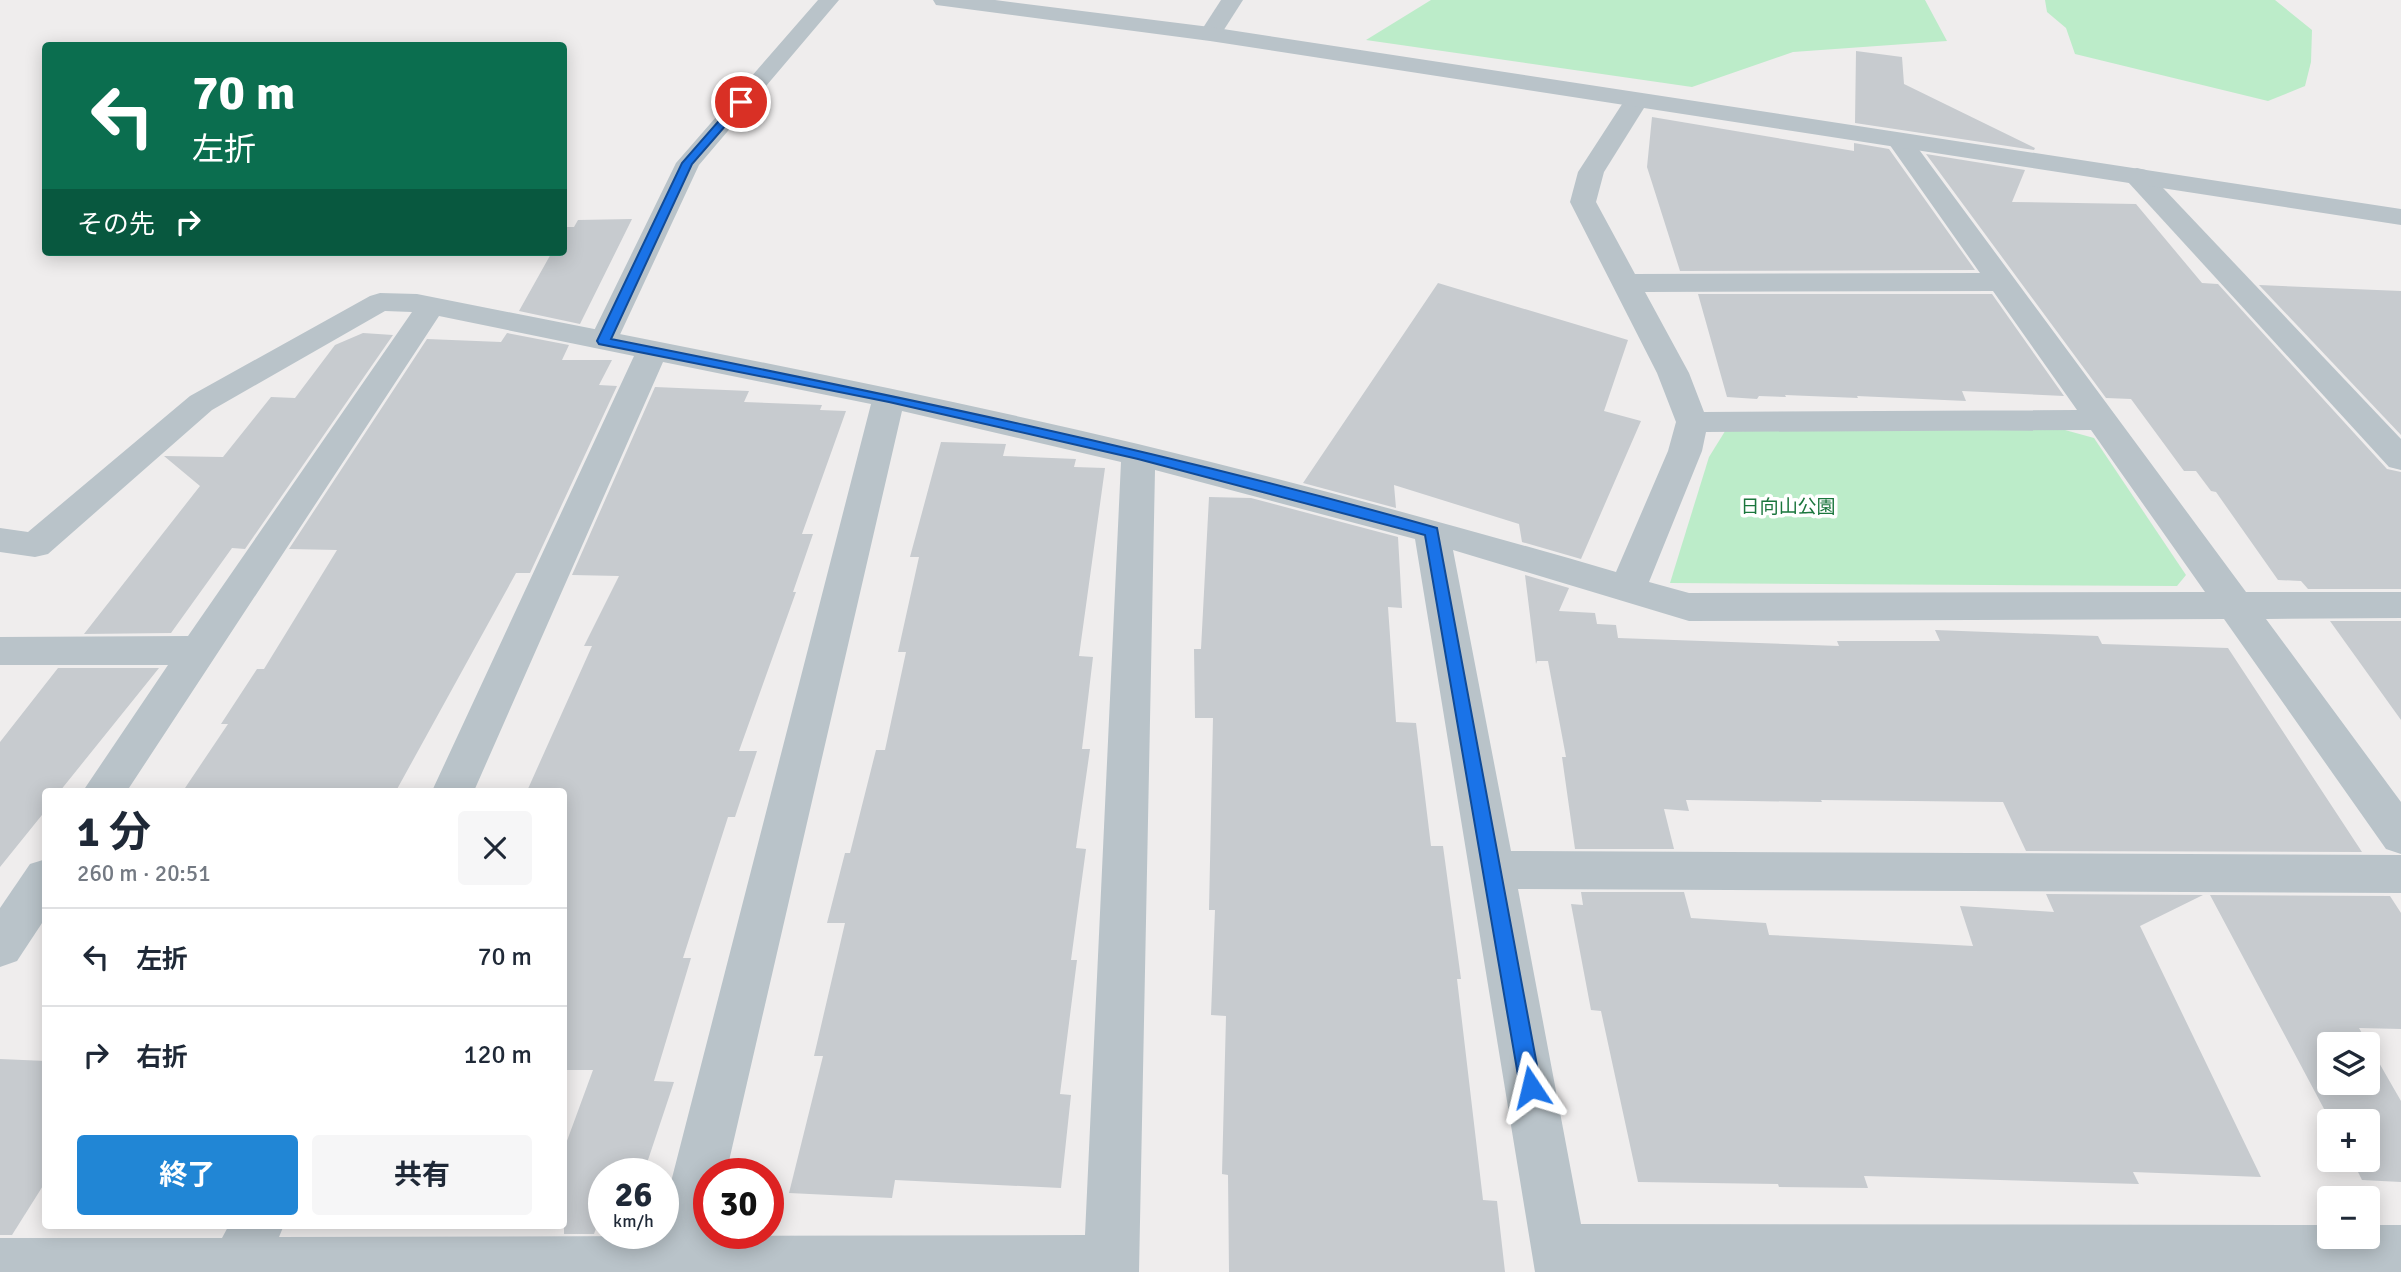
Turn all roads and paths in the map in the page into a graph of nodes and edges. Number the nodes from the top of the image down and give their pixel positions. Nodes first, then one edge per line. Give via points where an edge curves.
1 (829, 0) edge
2 (944, 0) edge
3 (1232, 0) edge
4 (1210, 34) junction
5 (1637, 100) junction
6 (1900, 141) junction
7 (2137, 176) junction
8 (2399, 218) edge
9 (2002, 282) junction
10 (1625, 283) junction
11 (431, 306) junction
12 (603, 341) junction
13 (652, 351) junction
14 (889, 398) junction
15 (2101, 420) junction
16 (1692, 422) junction
17 (1138, 455) junction
18 (2401, 459) edge
19 (1432, 531) junction
20 (0, 540) edge
21 (1627, 590) junction
22 (2235, 605) junction
23 (2401, 605) edge
24 (199, 650) junction
25 (0, 651) edge
26 (106, 788) edge
27 (454, 788) edge
28 (2401, 836) edge
29 (1492, 870) junction
30 (2401, 874) edge
31 (247, 1245) edge
32 (2401, 1252) edge
33 (1562, 1261) edge
34 (678, 1263) junction
35 (0, 1266) edge
36 (1111, 1267) edge

1 - 12 lane via 688,163
2 - 4 street
3 - 4 street
4 - 5 street
5 - 6 street
5 - 10 street via 1591,172 1583,202
6 - 7 street
6 - 9 street
7 - 8 street
7 - 18 street
9 - 10 street
9 - 15 street
10 - 16 street via 1674,373
11 - 12 street
11 - 20 street via 380,302 201,403 36,545
11 - 24 street
12 - 13 street
13 - 14 street
13 - 27 street
14 - 17 street
14 - 34 street
15 - 16 street
15 - 22 street
16 - 21 street via 1685,451
17 - 19 street
17 - 36 street
19 - 21 street
19 - 29 street
21 - 22 street via 1689,607
22 - 23 street
22 - 28 street
24 - 25 street
24 - 26 street
29 - 30 street
29 - 33 street
31 - 34 street
31 - 35 street
32 - 33 street
34 - 36 street

